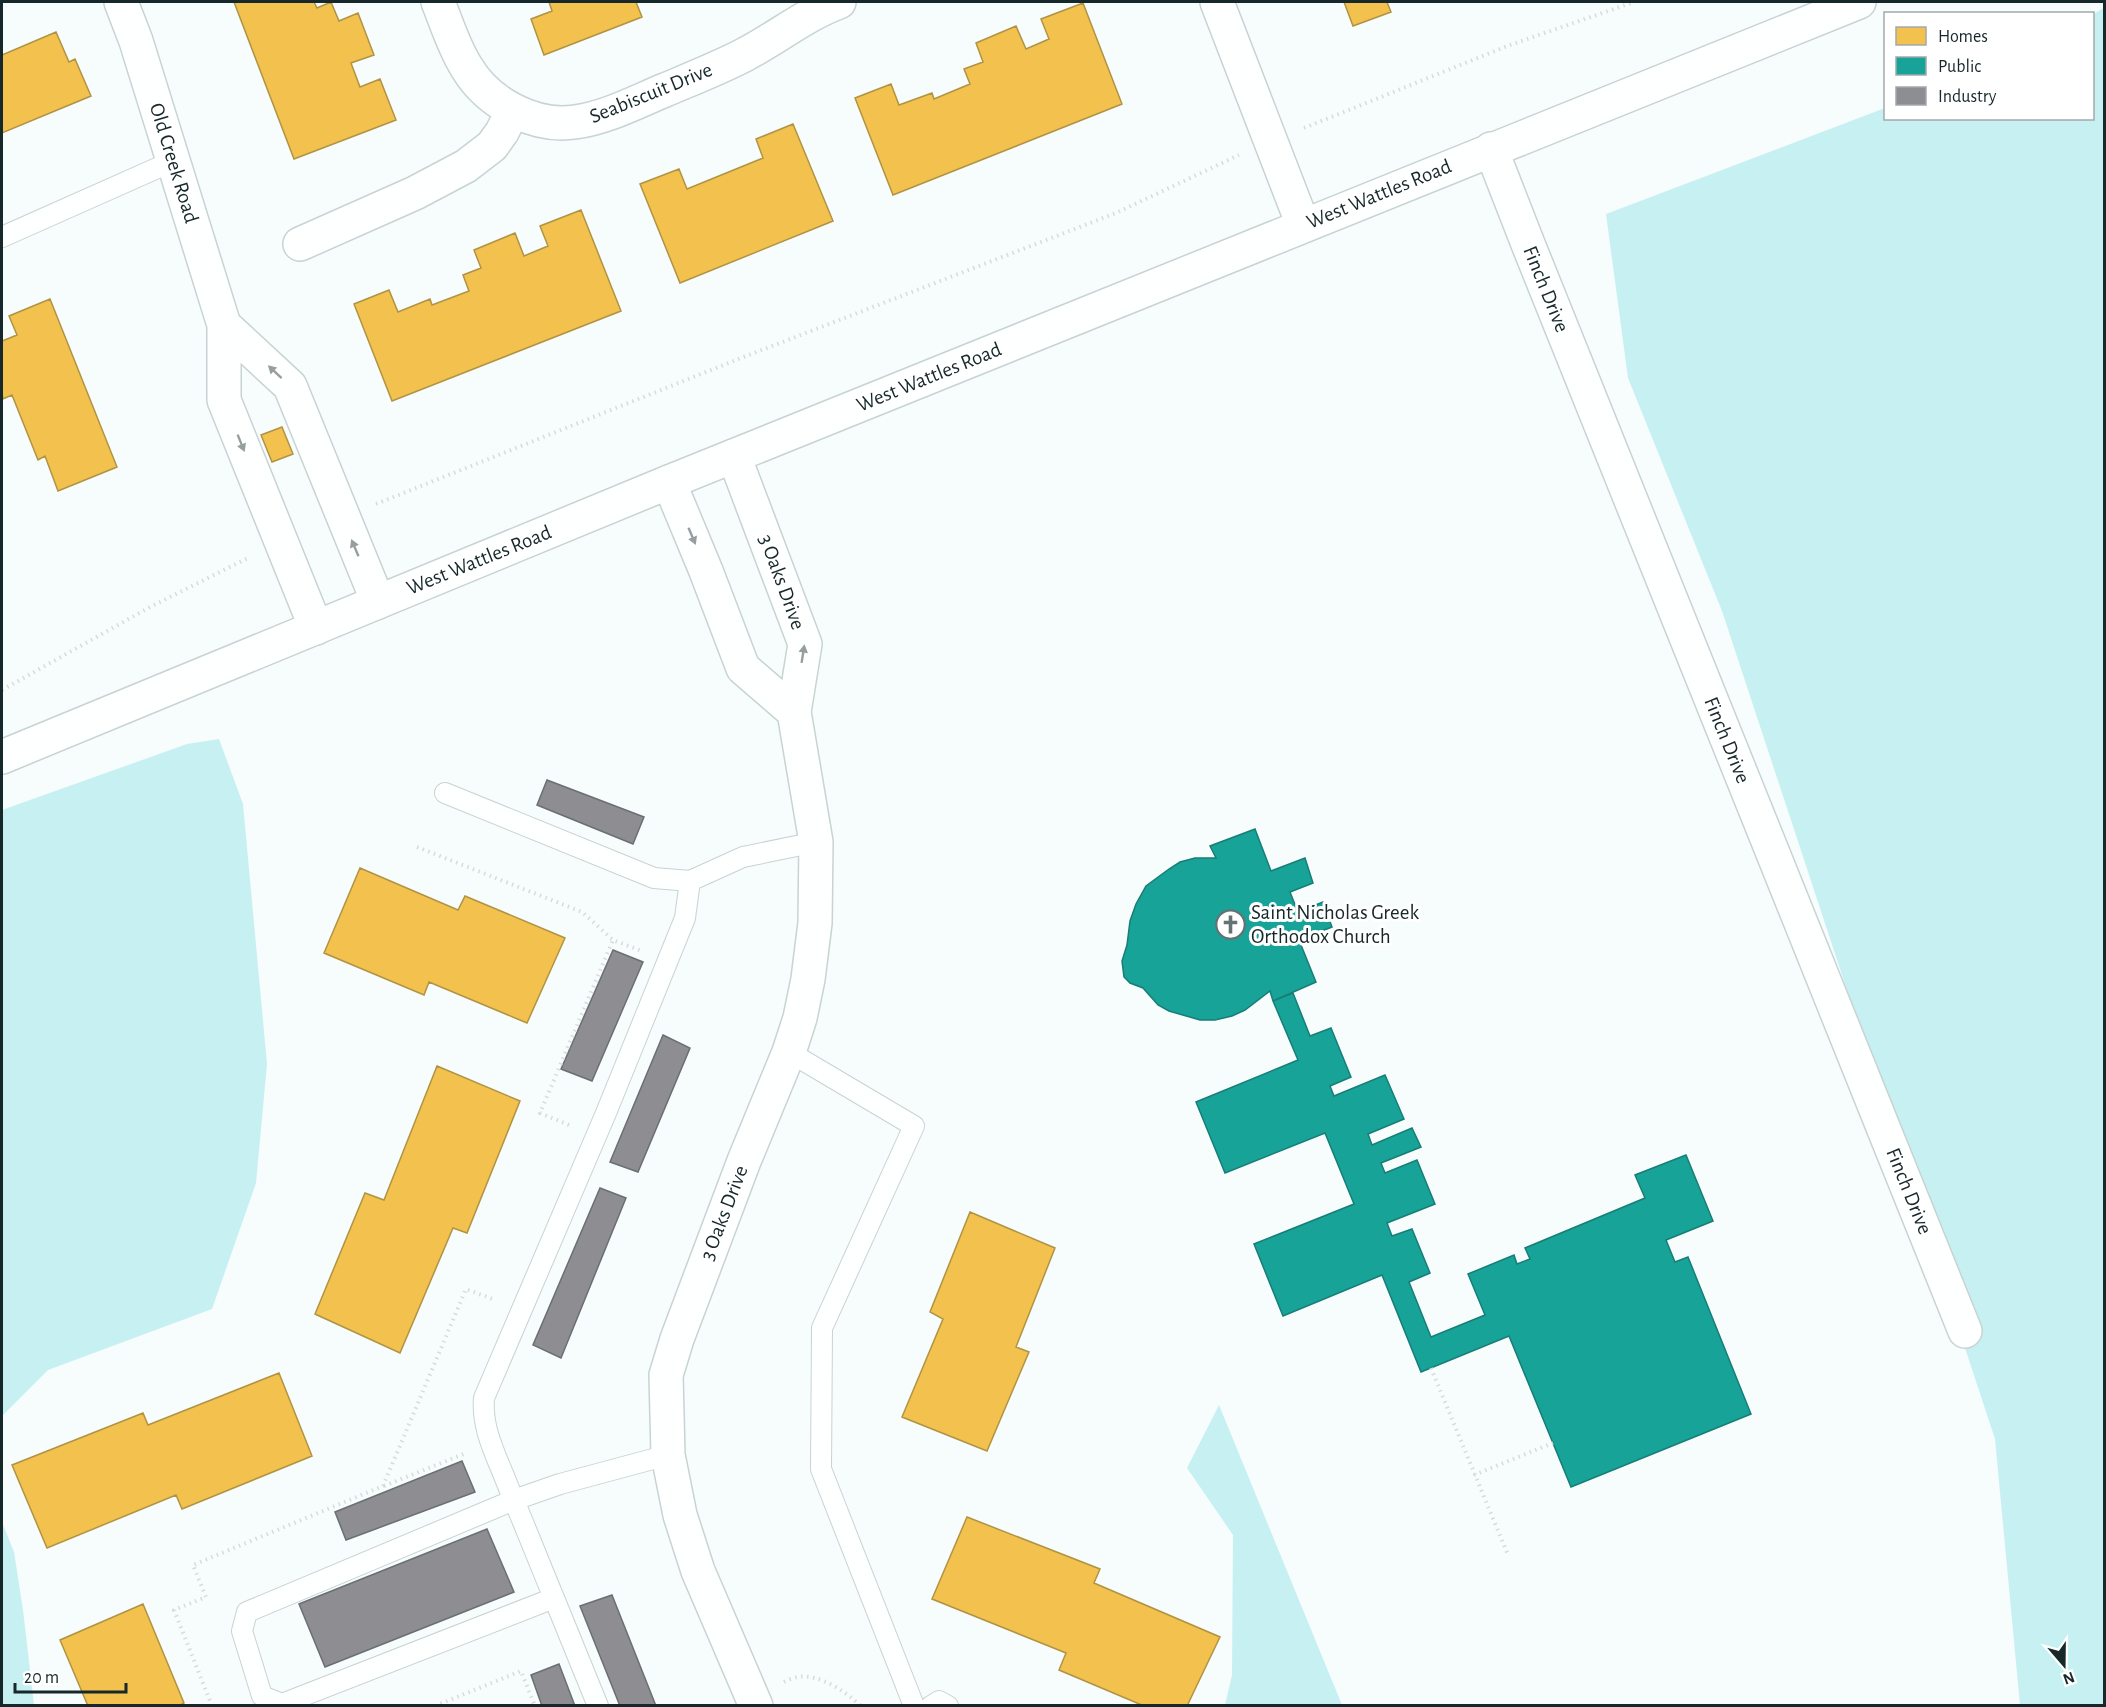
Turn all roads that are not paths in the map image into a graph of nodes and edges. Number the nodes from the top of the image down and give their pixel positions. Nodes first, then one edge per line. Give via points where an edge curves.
1 (121, 2) edge
2 (438, 2) edge
3 (1217, 2) edge
4 (1859, 2) edge
5 (827, 4) edge
6 (513, 111) junction
7 (1491, 149) junction
8 (173, 161) junction
9 (1303, 225) junction
10 (2, 237) edge
11 (300, 244) dead end
12 (224, 325) junction
13 (734, 456) junction
14 (669, 482) junction
15 (378, 602) junction
16 (316, 628) junction
17 (794, 712) junction
18 (2, 757) edge
19 (445, 793) dead end
20 (816, 842) junction
21 (690, 881) junction
22 (789, 1052) junction
23 (1965, 1331) dead end
24 (668, 1455) junction
25 (514, 1500) junction
26 (554, 1598) junction
27 (598, 1706) edge
28 (756, 1706) edge
29 (914, 1706) edge
30 (931, 1706) edge
31 (948, 1706) edge

1 - 8 street, Old Creek Road
2 - 6 street, Seabiscuit Drive via 467,69 494,99
3 - 9 street
4 - 7 street, West Wattles Road
5 - 6 street, Seabiscuit Drive via 745,54 601,116 574,123 543,121
6 - 11 street via 492,146 466,166 416,193
7 - 9 street, West Wattles Road
7 - 23 street, Finch Drive
8 - 10 lane
8 - 12 street, Old Creek Road
9 - 13 street, West Wattles Road
15 -> 12 street, Old Creek Road via 290,386
12 -> 16 street, Old Creek Road via 224,400
13 - 14 street, West Wattles Road
17 -> 13 street, 3 Oaks Drive via 805,644
14 - 15 street, West Wattles Road
14 -> 17 street via 743,668
15 - 16 street, West Wattles Road
16 - 18 street, West Wattles Road
17 - 20 street, 3 Oaks Drive
19 - 21 lane via 654,878
20 - 21 lane via 743,857
20 - 22 street, 3 Oaks Drive via 815,922 808,979
21 - 25 lane via 685,918 484,1398 484,1419
22 - 24 street, 3 Oaks Drive via 744,1161 666,1375
22 - 29 lane via 914,1126 822,1328 820,1470
24 - 25 lane
24 - 28 street, 3 Oaks Drive via 680,1515 698,1571
25 - 26 lane
25 - 26 lane via 247,1612 242,1631 262,1696 282,1704
26 - 27 lane
30 - 31 lane via 939,1701

